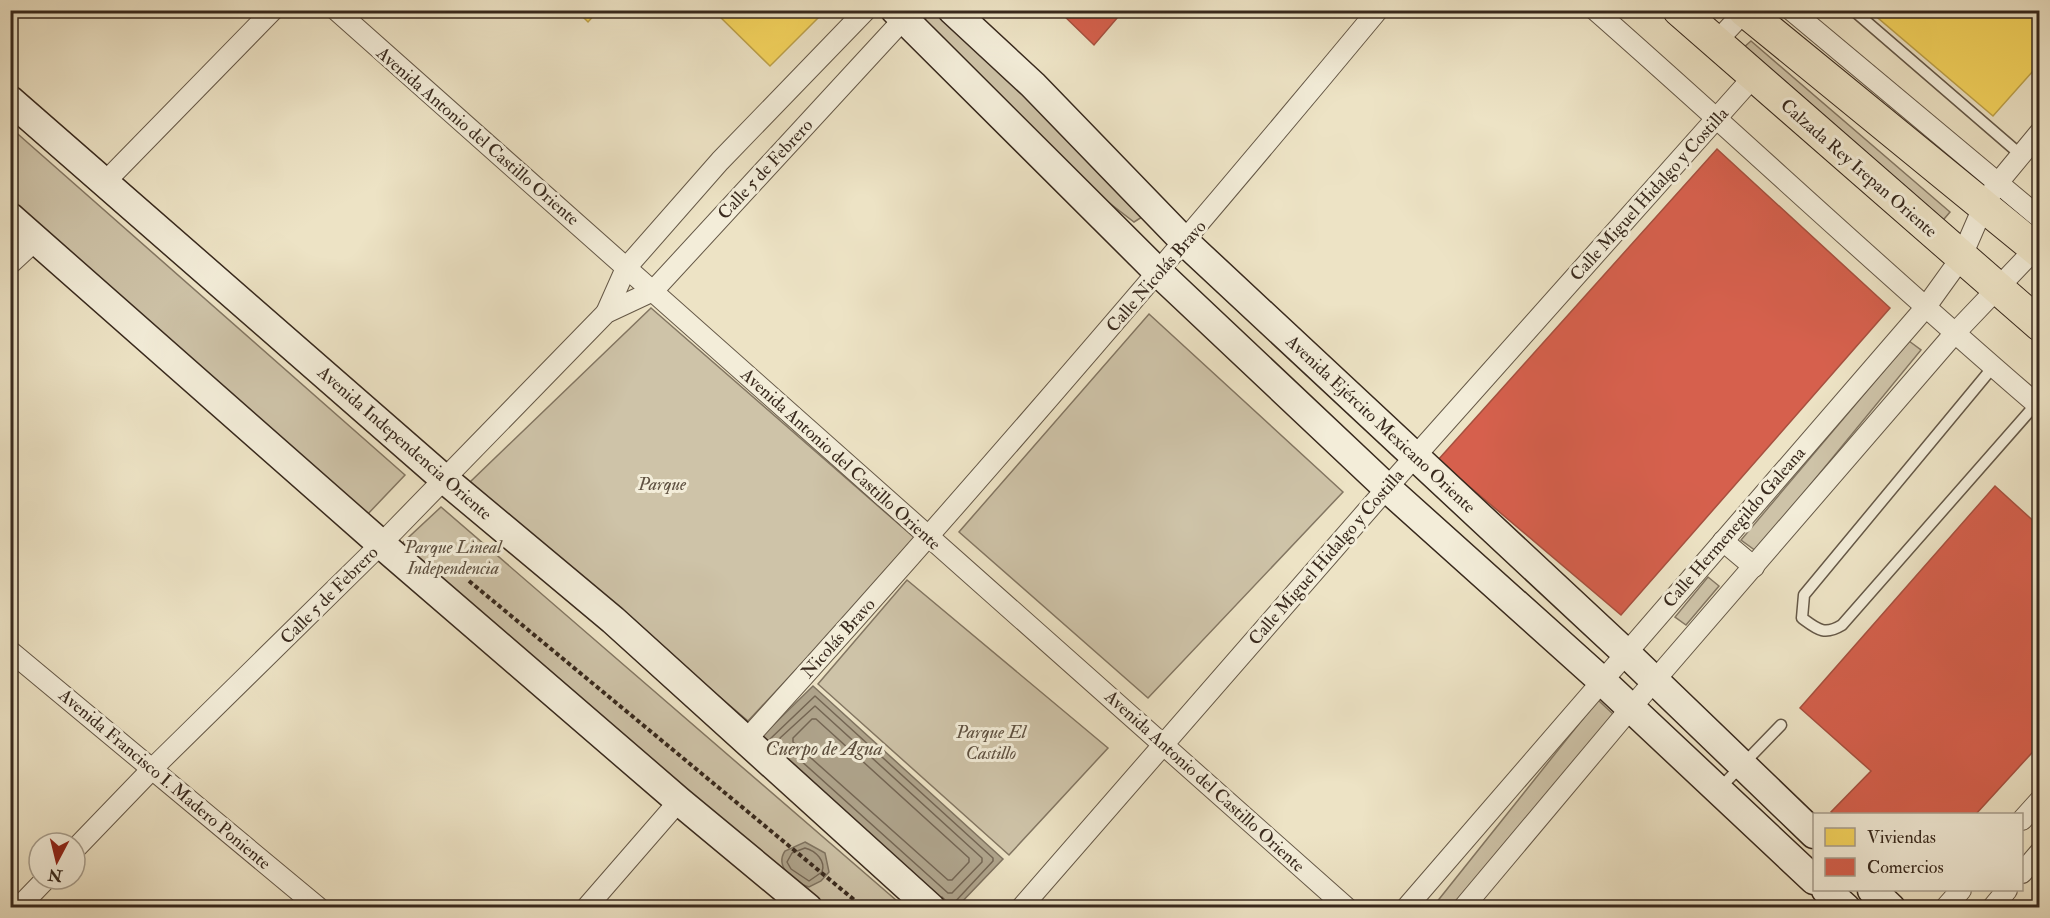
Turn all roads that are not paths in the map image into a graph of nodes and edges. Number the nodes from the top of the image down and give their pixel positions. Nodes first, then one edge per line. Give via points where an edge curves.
1 (273, 10) edge
2 (336, 10) edge
3 (867, 10) edge
4 (952, 10) edge
5 (1378, 10) edge
6 (1595, 10) edge
7 (1679, 10) edge
8 (1791, 10) edge
9 (1853, 10) edge
10 (1745, 11) edge
11 (904, 14) edge
12 (1715, 43) junction
13 (1755, 75) junction
14 (10, 100) edge
15 (1717, 118) junction
16 (2040, 132) edge
17 (2021, 155) junction
18 (106, 181) junction
19 (1991, 194) junction
20 (10, 217) edge
21 (2040, 218) edge
22 (37, 239) junction
23 (1185, 242) junction
24 (2038, 251) edge
25 (1962, 258) junction
26 (10, 264) edge
27 (626, 267) junction
28 (1159, 273) junction
29 (1997, 289) junction
30 (652, 291) junction
31 (1925, 308) junction
32 (606, 313) junction
33 (2040, 325) edge
34 (1954, 334) junction
35 (1993, 367) junction
36 (2038, 406) edge
37 (1415, 456) junction
38 (443, 478) junction
39 (1387, 488) junction
40 (929, 537) junction
41 (1723, 541) junction
42 (381, 544) junction
43 (1754, 567) junction
44 (10, 651) edge
45 (1626, 653) junction
46 (1601, 680) junction
47 (1655, 681) junction
48 (1630, 709) junction
49 (1781, 724) dead end
50 (747, 740) junction
51 (1162, 744) junction
52 (1742, 764) junction
53 (153, 768) junction
54 (1718, 790) junction
55 (2040, 800) edge
56 (679, 801) junction
57 (2023, 819) edge
58 (1813, 832) edge
59 (87, 837) edge
60 (2040, 852) edge
61 (2023, 872) edge
62 (1813, 875) edge
63 (34, 891) edge
64 (1829, 891) edge
65 (1873, 891) edge
66 (1960, 891) edge
67 (2006, 891) edge
68 (18, 908) edge
69 (319, 908) edge
70 (586, 908) edge
71 (808, 908) edge
72 (931, 908) edge
73 (1021, 908) edge
74 (1347, 908) edge
75 (1406, 908) edge
76 (1463, 908) edge
77 (1846, 908) edge
78 (1891, 908) edge
79 (1945, 908) edge
80 (1992, 908) edge

1 - 18 street
2 - 27 street, Avenida Antonio del Castillo Oriente
3 - 27 street, Calle 5 de Febrero via 720,161
4 - 23 street, Avenida Ejército Mexicano Oriente via 1033,85
5 - 23 street, Calle Nicolás Bravo
6 - 15 street
7 - 12 main road, Calzada Rey Irepan Oriente
8 - 19 street
9 - 17 lane
10 - 12 street
10 - 19 main road
11 - 28 street
11 - 30 street, Calle 5 de Febrero
12 - 13 main road, Calzada Rey Irepan Oriente
13 - 15 street, Calle Miguel Hidalgo y Costilla
13 - 25 main road, Calzada Rey Irepan Oriente
14 - 18 street, Avenida Independencia Oriente
15 - 31 street
15 - 37 street, Calle Miguel Hidalgo y Costilla
16 - 17 street, Calle Hermenegildo Galeana
17 - 19 street, Calle Hermenegildo Galeana
18 - 38 street, Avenida Independencia Oriente
19 - 21 street
19 - 24 main road
19 - 25 street, Calle Hermenegildo Galeana
20 - 22 street
22 - 26 street
22 - 42 street
23 - 28 street, Calle Nicolás Bravo
23 - 37 street, Avenida Ejército Mexicano Oriente
24 - 29 street
25 - 29 main road, Calzada Rey Irepan Oriente
25 - 31 street, Calle Hermenegildo Galeana
27 - 30 street, Avenida Antonio del Castillo Oriente
27 - 32 street, Calle 5 de Febrero
28 - 39 street
28 - 40 street, Calle Nicolás Bravo
29 - 33 main road, Calzada Rey Irepan Oriente
29 - 34 street
30 - 32 street, Calle 5 de Febrero
30 - 40 street, Avenida Antonio del Castillo Oriente
31 - 34 street
31 - 41 street, Calle Hermenegildo Galeana
32 - 38 street, Calle 5 de Febrero
34 - 35 street
34 - 43 street
35 - 36 street
35 - 36 lane via 1804,595 1802,618 1820,632 1831,632 1842,625
37 - 39 street, Calle Miguel Hidalgo y Costilla
37 - 45 street, Avenida Ejército Mexicano Oriente
38 - 42 street, Calle 5 de Febrero
38 - 50 street, Avenida Independencia Oriente via 613,620
39 - 46 street
39 - 51 street, Calle Miguel Hidalgo y Costilla
40 - 50 street, Nicolás Bravo
40 - 51 street, Avenida Antonio del Castillo Oriente
41 - 43 street
41 - 45 street, Calle Hermenegildo Galeana
42 - 53 street, Calle 5 de Febrero
42 - 56 street
43 - 47 street
44 - 53 street, Avenida Francisco I. Madero Poniente
45 - 46 street, Calle Hermenegildo Galeana
45 - 47 street, Avenida Ejército Mexicano Oriente
46 - 48 street
46 - 75 street, Calle Hermenegildo Galeana
47 - 48 street
47 - 52 street, Avenida Ejército Mexicano Oriente
48 - 54 street
48 - 76 street
49 - 52 lane
50 - 72 street, Avenida Independencia Oriente
51 - 73 street, Calle Miguel Hidalgo y Costilla
51 - 74 street, Avenida Antonio del Castillo Oriente
52 - 54 lane
52 - 58 street, Avenida Ejército Mexicano Oriente
53 - 59 street, Calle 5 de Febrero
53 - 69 street, Avenida Francisco I. Madero Poniente
54 - 62 street
55 - 57 street
56 - 70 street
56 - 71 street
60 - 61 street
63 - 68 street
64 - 77 street
65 - 78 street
66 - 79 street
67 - 80 street

